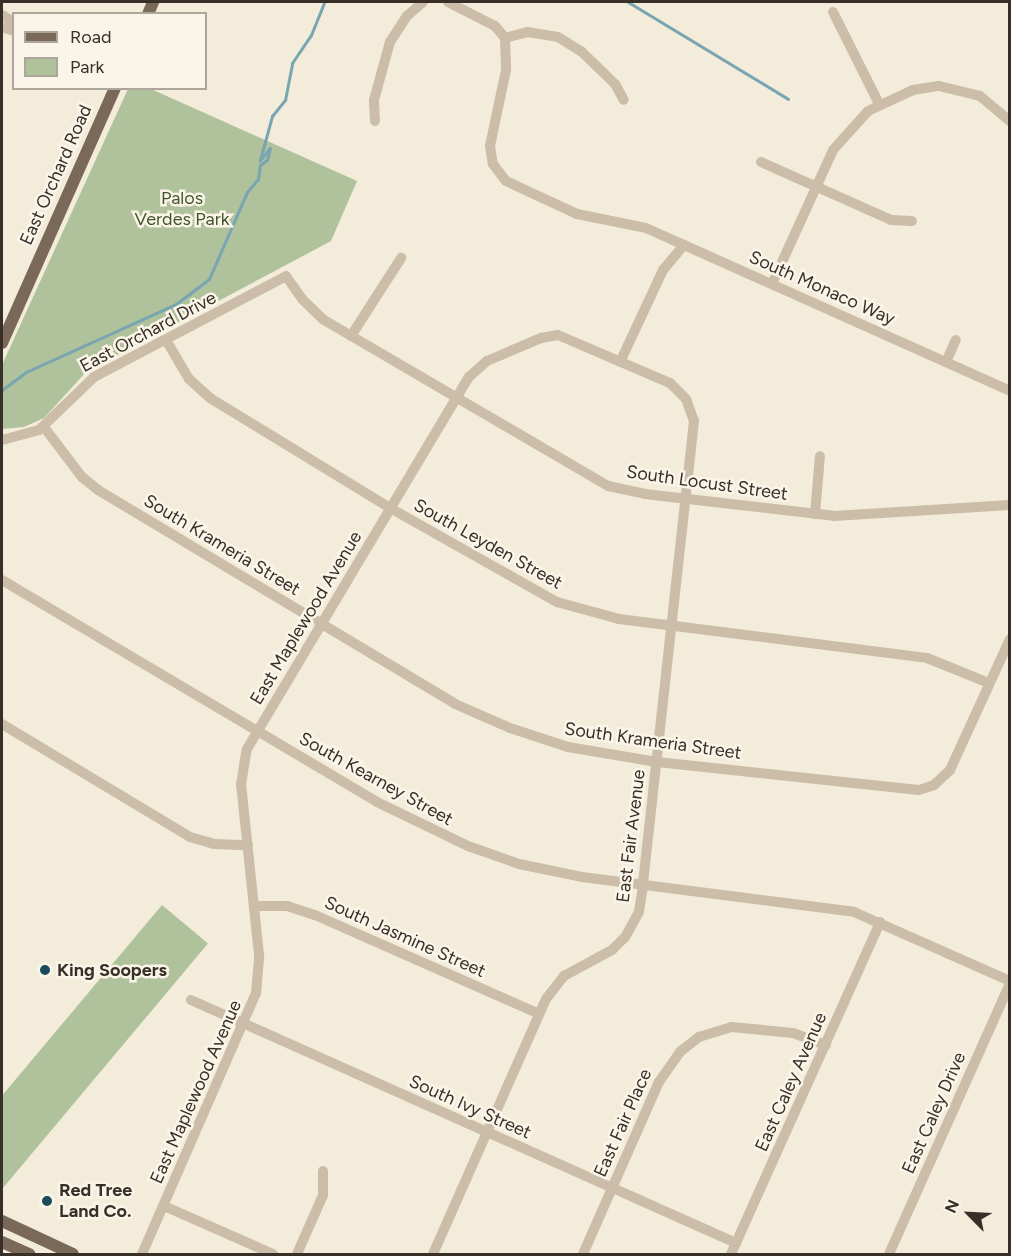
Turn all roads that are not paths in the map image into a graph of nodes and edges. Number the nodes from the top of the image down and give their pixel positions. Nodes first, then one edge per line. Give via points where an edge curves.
1 (423, 2) edge
2 (448, 2) edge
3 (833, 12) dead end
4 (505, 38) junction
5 (114, 90) edge
6 (624, 100) dead end
7 (879, 104) junction
8 (375, 121) dead end
9 (1010, 121) edge
10 (761, 162) dead end
11 (816, 187) junction
12 (912, 221) dead end
13 (684, 245) junction
14 (401, 258) dead end
15 (286, 276) joint
16 (772, 284) junction
17 (351, 336) junction
18 (166, 340) junction
19 (956, 340) dead end
20 (2, 343) edge
21 (621, 360) junction
22 (946, 362) junction
23 (1010, 390) edge
24 (456, 400) junction
25 (44, 427) junction
26 (2, 440) edge
27 (820, 456) dead end
28 (687, 500) junction
29 (1010, 505) edge
30 (390, 508) junction
31 (815, 514) junction
32 (2, 580) edge
33 (322, 624) junction
34 (673, 627) junction
35 (1010, 639) edge
36 (989, 683) junction
37 (2, 724) edge
38 (256, 731) junction
39 (657, 762) junction
40 (248, 845) junction
41 (643, 886) junction
42 (254, 906) junction
43 (880, 922) junction
44 (1010, 983) edge
45 (191, 1000) dead end
46 (539, 1014) junction
47 (244, 1024) junction
48 (826, 1045) junction
49 (487, 1132) junction
50 (323, 1172) dead end
51 (612, 1188) junction
52 (164, 1206) junction
53 (2, 1221) edge
54 (2, 1242) edge
55 (736, 1243) junction
56 (29, 1254) edge
57 (74, 1254) edge
58 (142, 1254) edge
59 (273, 1254) edge
60 (297, 1254) edge
61 (433, 1254) edge
62 (583, 1254) edge
63 (730, 1254) edge
64 (889, 1254) edge

1 - 8 street via 407,16 390,42 374,100
2 - 4 street via 495,26
3 - 7 street
4 - 6 street via 527,32 558,37 582,52 615,84
4 - 13 street, South Monaco Way via 506,70 490,146 499,174 514,187 566,210 646,228
5 - 20 main road, East Orchard Road
7 - 9 street via 925,87 953,87 990,102
7 - 11 street via 843,135
10 - 11 street
11 - 12 street via 891,220
11 - 16 street
13 - 16 street, South Monaco Way
13 - 21 street via 663,270
14 - 17 street
15 - 17 street, South Locust Street via 312,310
15 - 18 street, East Orchard Drive
16 - 22 street, South Monaco Way
17 - 24 street, South Locust Street
18 - 25 street, East Orchard Drive via 85,383
18 - 30 street, South Leyden Street via 183,371 202,392
19 - 22 street
21 - 24 street, East Maplewood Avenue via 573,339 550,335 480,365
21 - 28 street, East Fair Avenue via 670,383 690,406 695,428
22 - 23 street, South Monaco Way
24 - 28 street, South Locust Street via 608,486
24 - 30 street, East Maplewood Avenue
25 - 26 street, East Orchard Drive
25 - 33 street, South Krameria Street via 92,486
27 - 31 street
28 - 31 street, South Locust Street
28 - 34 street, East Fair Avenue
29 - 31 street, South Locust Street via 846,516
30 - 33 street, East Maplewood Avenue
30 - 34 street, South Leyden Street via 557,602 599,615
32 - 38 street, South Kearney Street
33 - 38 street, East Maplewood Avenue
33 - 39 street, South Krameria Street via 455,704 496,723 568,747
34 - 36 street, South Leyden Street via 927,658
34 - 39 street, East Fair Avenue
35 - 36 street, South Krameria Street
36 - 39 street, South Krameria Street via 950,770 934,785 920,790
37 - 40 street via 190,837 214,844
38 - 40 street, East Maplewood Avenue via 240,775
38 - 41 street, South Kearney Street via 409,820 468,846 545,870
39 - 41 street, East Fair Avenue
40 - 42 street, East Maplewood Avenue
41 - 43 street, South Kearney Street via 845,910
41 - 46 street, East Fair Avenue via 639,912 625,937 612,950 564,976
42 - 46 street, South Jasmine Street via 287,906 315,915
42 - 47 street, East Maplewood Avenue via 259,980
43 - 44 street, South Kearney Street
43 - 48 street, East Caley Avenue
44 - 64 street, East Caley Drive
45 - 47 street, South Ivy Street
46 - 49 street, East Fair Avenue
47 - 49 street, South Ivy Street
47 - 52 street, East Maplewood Avenue
48 - 51 street, East Fair Place via 793,1033 749,1027 720,1029 690,1043 665,1070
48 - 55 street, East Caley Avenue
49 - 51 street, South Ivy Street
49 - 61 street, East Fair Avenue
50 - 60 street via 323,1195
51 - 55 street, South Ivy Street
51 - 62 street, East Fair Place
52 - 58 street, East Maplewood Avenue
52 - 59 street
53 - 57 main road
54 - 56 main road
55 - 63 street, East Caley Avenue

